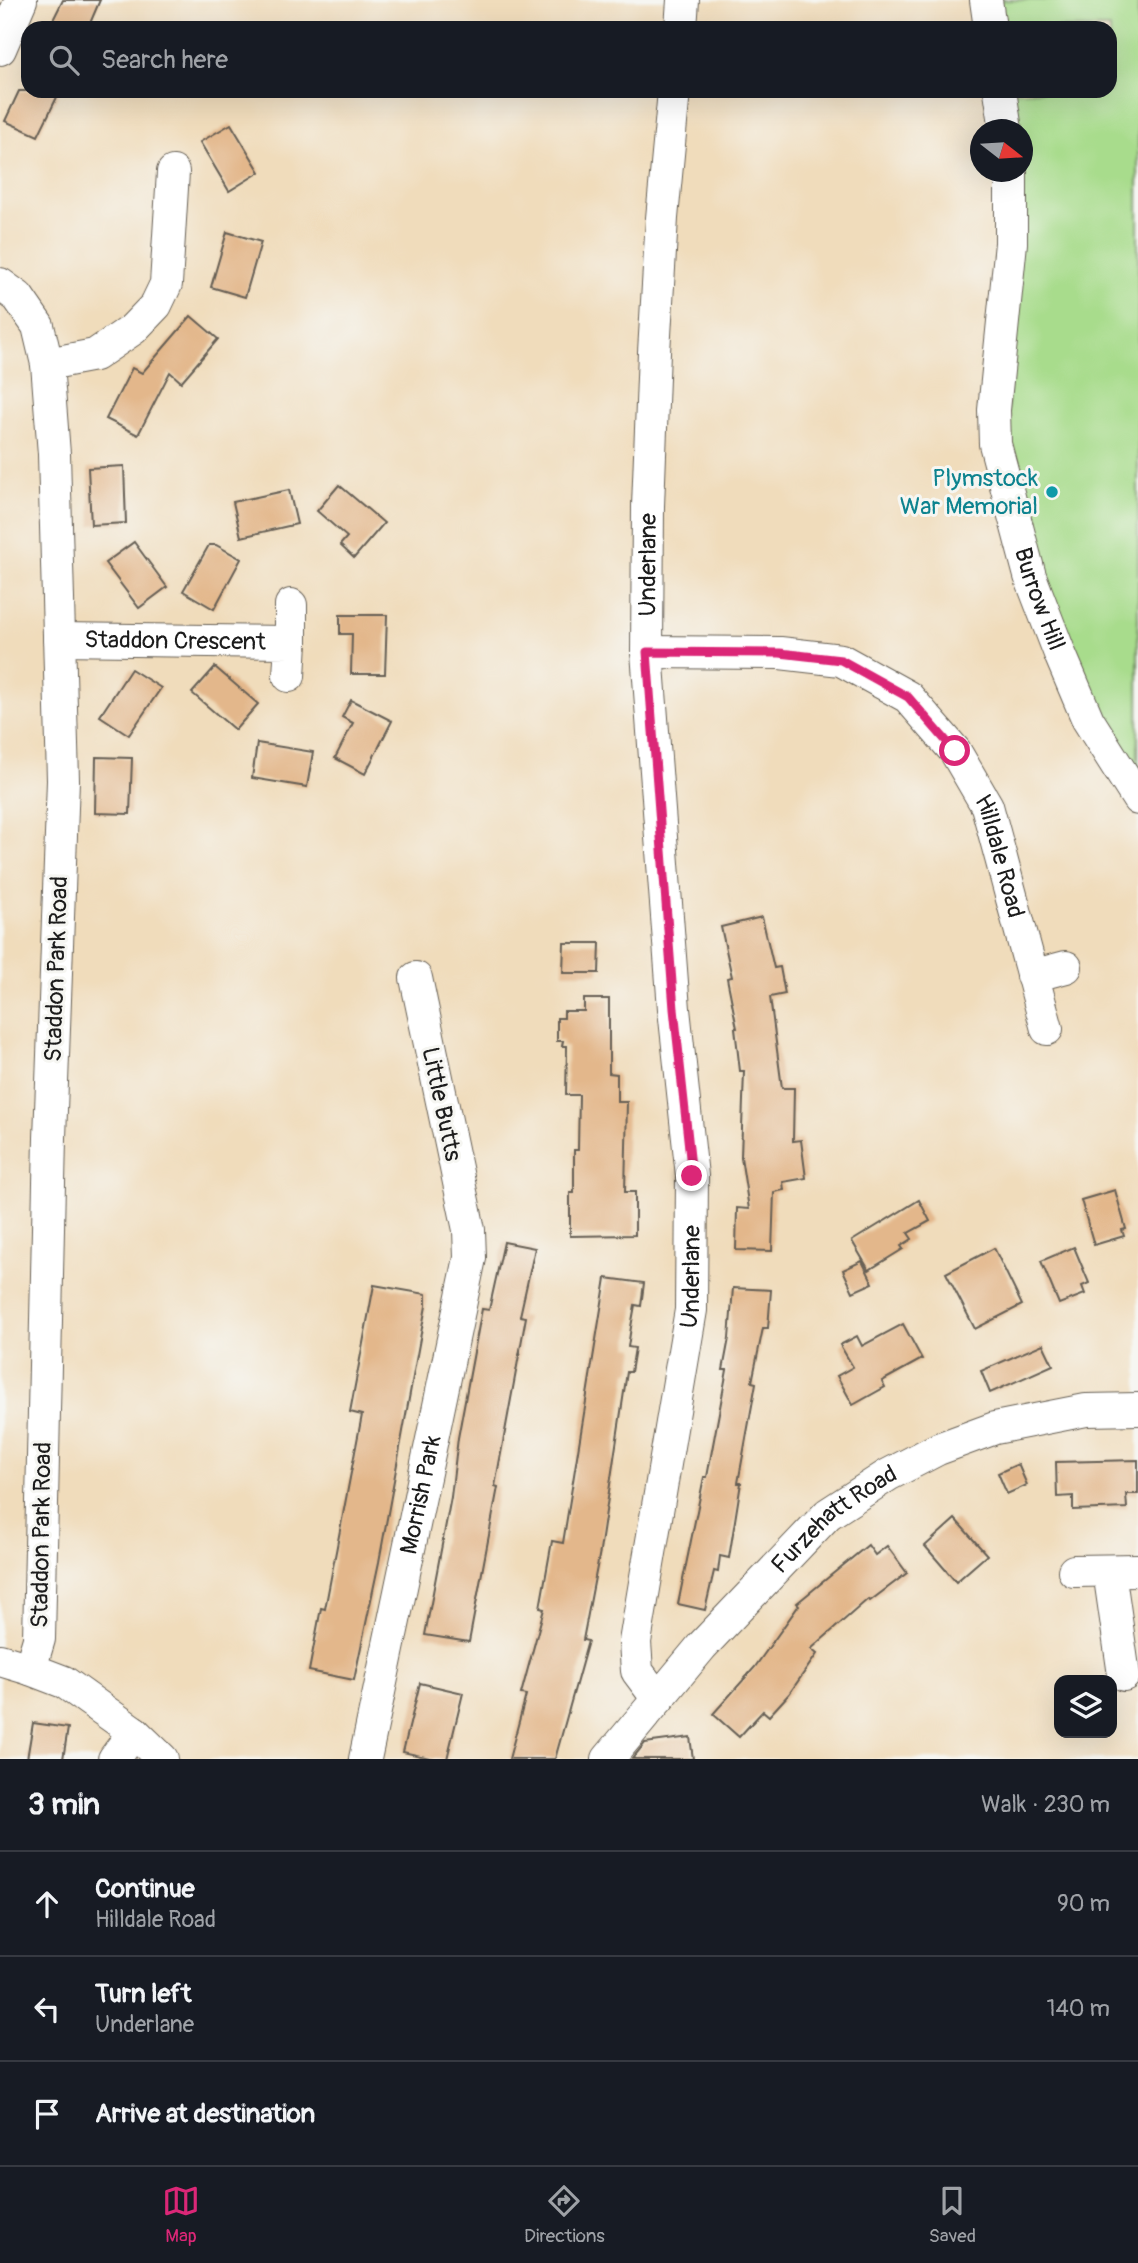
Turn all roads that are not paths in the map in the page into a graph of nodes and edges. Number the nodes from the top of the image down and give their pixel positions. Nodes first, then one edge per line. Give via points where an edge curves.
1 (21, 0) edge
2 (683, 0) edge
3 (986, 0) edge
4 (682, 21) edge
5 (989, 21) edge
6 (0, 49) edge
7 (673, 98) edge
8 (1001, 98) edge
9 (1004, 119) edge
10 (173, 172) dead end
11 (1011, 182) edge
12 (0, 284) edge
13 (47, 364) junction
14 (291, 605) dead end
15 (59, 639) junction
16 (290, 642) junction
17 (647, 652) junction
18 (289, 676) dead end
19 (1138, 799) edge
20 (1066, 967) dead end
21 (1032, 976) junction
22 (416, 978) dead end
23 (1046, 1029) dead end
24 (469, 1230) joint
25 (1138, 1409) edge
26 (1123, 1570) edge
27 (1074, 1571) dead end
28 (0, 1660) edge
29 (30, 1669) junction
30 (1124, 1675) dead end
31 (658, 1699) junction
32 (134, 1732) junction
33 (114, 1759) edge
34 (162, 1759) edge
35 (365, 1759) edge
36 (608, 1759) edge

1 - 6 street
2 - 4 street
3 - 5 street
7 - 17 street, Underlane via 654,352
8 - 9 street
10 - 13 street via 183,210 166,284 156,305 133,329 95,355
11 - 19 street, Burrow Hill via 1012,243 994,410 995,443 1030,576 1060,654 1088,720
12 - 13 street, Staddon Park Road via 18,296 38,326
13 - 15 street, Staddon Park Road
14 - 16 street, Staddon Crescent
15 - 16 street, Staddon Crescent
15 - 29 street, Staddon Park Road via 63,780 39,1639
16 - 18 street, Staddon Crescent
17 - 21 street, Hilldale Road via 780,653 841,660 908,697 955,751 987,806
17 - 31 street, Underlane via 674,1009 692,1176 691,1310 635,1642 637,1671
20 - 21 street
21 - 23 street, Hilldale Road
22 - 24 street, Little Butts
24 - 35 street, Morrish Park via 470,1258
25 - 31 street, Furzehatt Road via 1086,1410 995,1428 937,1449 888,1475 828,1514
26 - 27 street
26 - 30 street
28 - 29 street
29 - 32 street via 64,1682
31 - 36 street, Furzehatt Road
32 - 33 street
32 - 34 street

